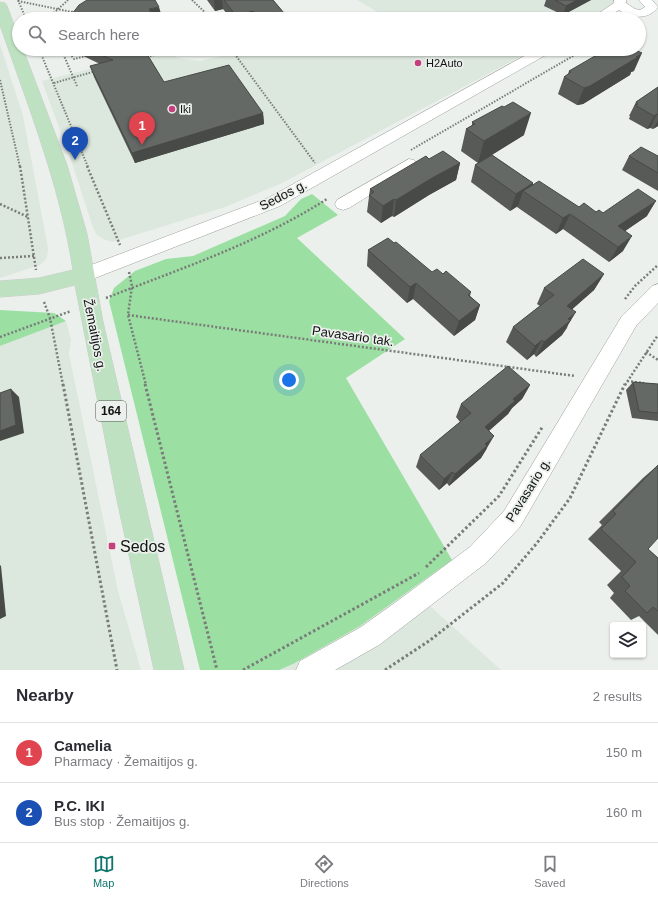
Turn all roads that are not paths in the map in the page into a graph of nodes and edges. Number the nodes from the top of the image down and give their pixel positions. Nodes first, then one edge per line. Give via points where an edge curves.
1 (620, 1) edge
2 (652, 5) edge
3 (0, 6) edge
4 (605, 12) edge
5 (633, 12) edge
6 (643, 12) edge
7 (12, 39) edge
8 (18, 56) edge
9 (534, 56) edge
10 (409, 164) edge
11 (343, 204) dead end
12 (84, 275) junction
13 (0, 289) edge
14 (658, 291) edge
15 (169, 670) edge
16 (309, 670) edge

1 - 4 street
1 - 5 street via 624,9
2 - 6 street
3 - 7 main road, Žemaitijos g.
8 - 12 main road, Žemaitijos g. via 58,165 77,234
9 - 12 street, Sedos g. via 274,202
10 - 11 street
12 - 13 main road, Sedos g. via 38,286
12 - 15 main road, Žemaitijos g. / 164 via 130,500
14 - 16 street, Pavasario g. via 630,321 512,519 478,555 405,611 370,636

